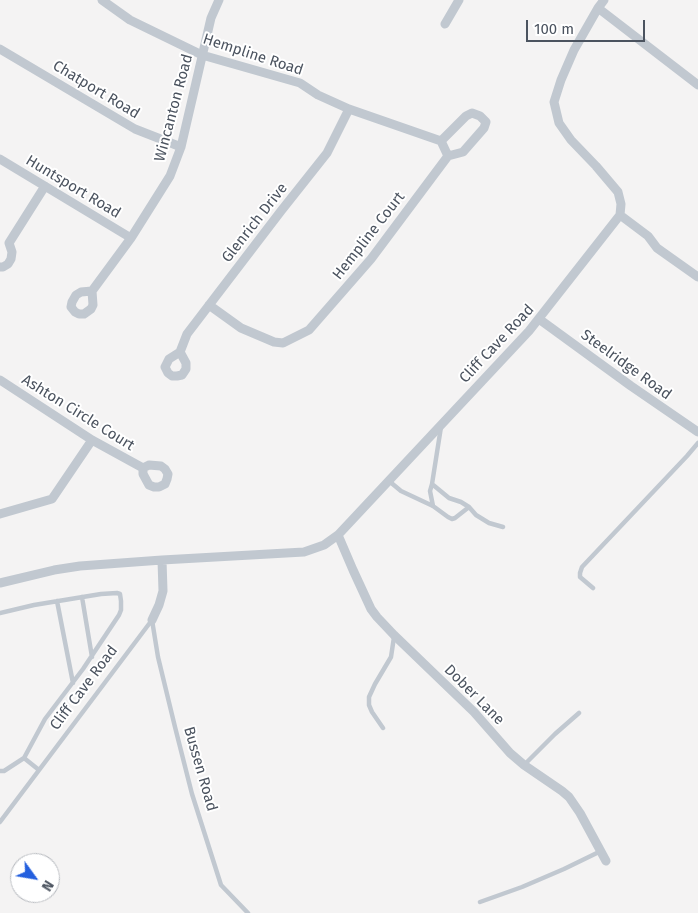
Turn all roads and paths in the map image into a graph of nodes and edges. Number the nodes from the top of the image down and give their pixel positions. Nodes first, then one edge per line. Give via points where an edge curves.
1 (102, 0) edge
2 (219, 0) edge
3 (459, 0) edge
4 (604, 0) edge
5 (598, 8) junction
6 (445, 24) dead end
7 (0, 49) edge
8 (202, 55) junction
9 (698, 84) edge
10 (350, 109) junction
11 (441, 141) junction
12 (181, 147) junction
13 (448, 156) junction
14 (0, 159) edge
15 (45, 186) junction
16 (620, 215) junction
17 (132, 238) junction
18 (4, 243) edge
19 (0, 267) edge
20 (698, 277) edge
21 (92, 291) dead end
22 (209, 306) junction
23 (539, 319) junction
24 (180, 352) dead end
25 (0, 380) edge
26 (441, 424) junction
27 (698, 432) edge
28 (92, 440) junction
29 (698, 442) edge
30 (143, 468) dead end
31 (388, 480) junction
32 (432, 484) junction
33 (432, 506) junction
34 (469, 507) junction
35 (0, 514) edge
36 (503, 528) dead end
37 (338, 535) junction
38 (162, 560) junction
39 (0, 583) edge
40 (593, 588) dead end
41 (82, 597) junction
42 (57, 602) junction
43 (0, 613) edge
44 (152, 620) junction
45 (394, 636) junction
46 (92, 657) junction
47 (73, 683) junction
48 (579, 713) dead end
49 (383, 728) dead end
50 (24, 758) junction
51 (524, 765) junction
52 (39, 770) junction
53 (0, 771) edge
54 (0, 822) edge
55 (601, 851) junction
56 (606, 861) dead end
57 (480, 902) dead end
58 (248, 913) edge

1 - 8 street, Hempline Road via 130,20
2 - 8 street, Wincanton Road
3 - 6 street
4 - 5 street
5 - 9 street
5 - 16 street via 574,50 554,102 559,123 571,140 618,192
7 - 12 street, Chatport Road via 135,129
8 - 10 street, Hempline Road via 300,83
8 - 12 street, Wincanton Road
10 - 11 street, Hempline Road
10 - 22 street, Glenrich Drive via 327,153
11 - 13 street
11 - 13 street, Hempline Court via 472,113 486,122 463,152
12 - 17 street, Wincanton Road via 170,176
13 - 22 street, Hempline Court via 371,259 309,330 283,343 274,342 241,328
14 - 15 street, Huntsport Road
15 - 17 street, Huntsport Road
15 - 18 street
16 - 20 street via 648,236 657,248
16 - 23 street, Cliff Cave Road
17 - 21 street, Wincanton Road
18 - 19 street via 12,252 11,259
22 - 24 street, Glenrich Drive via 187,334
23 - 26 street, Cliff Cave Road
23 - 27 street, Steelridge Road
25 - 28 street, Ashton Circle Court
26 - 31 street, Cliff Cave Road
26 - 32 lane
28 - 30 street, Ashton Circle Court
28 - 35 street via 52,499
29 - 40 lane via 582,567 580,577
31 - 33 lane via 401,491
31 - 37 street, Cliff Cave Road
32 - 33 lane
32 - 34 lane via 449,498
33 - 34 lane via 452,519
34 - 36 lane via 476,515
37 - 38 street, Cliff Cave Road via 324,545 304,552
37 - 45 street, Dober Lane via 371,609
38 - 39 street, Cliff Cave Road via 80,566
38 - 44 street, Cliff Cave Road via 163,591
41 - 42 lane
41 - 46 lane
41 - 46 lane via 117,593 122,605
42 - 43 lane
42 - 47 lane
44 - 52 lane, Cliff Cave Road
44 - 58 lane, Bussen Road via 158,658 192,794 221,885
45 - 49 lane via 391,657 369,697 372,712
45 - 51 street, Dober Lane
46 - 47 lane
47 - 50 lane via 45,719
48 - 51 lane
50 - 52 lane
50 - 53 lane
51 - 55 street, Dober Lane via 569,797
52 - 54 lane, Cliff Cave Road
55 - 56 street, Dober Lane
55 - 57 lane via 522,888

